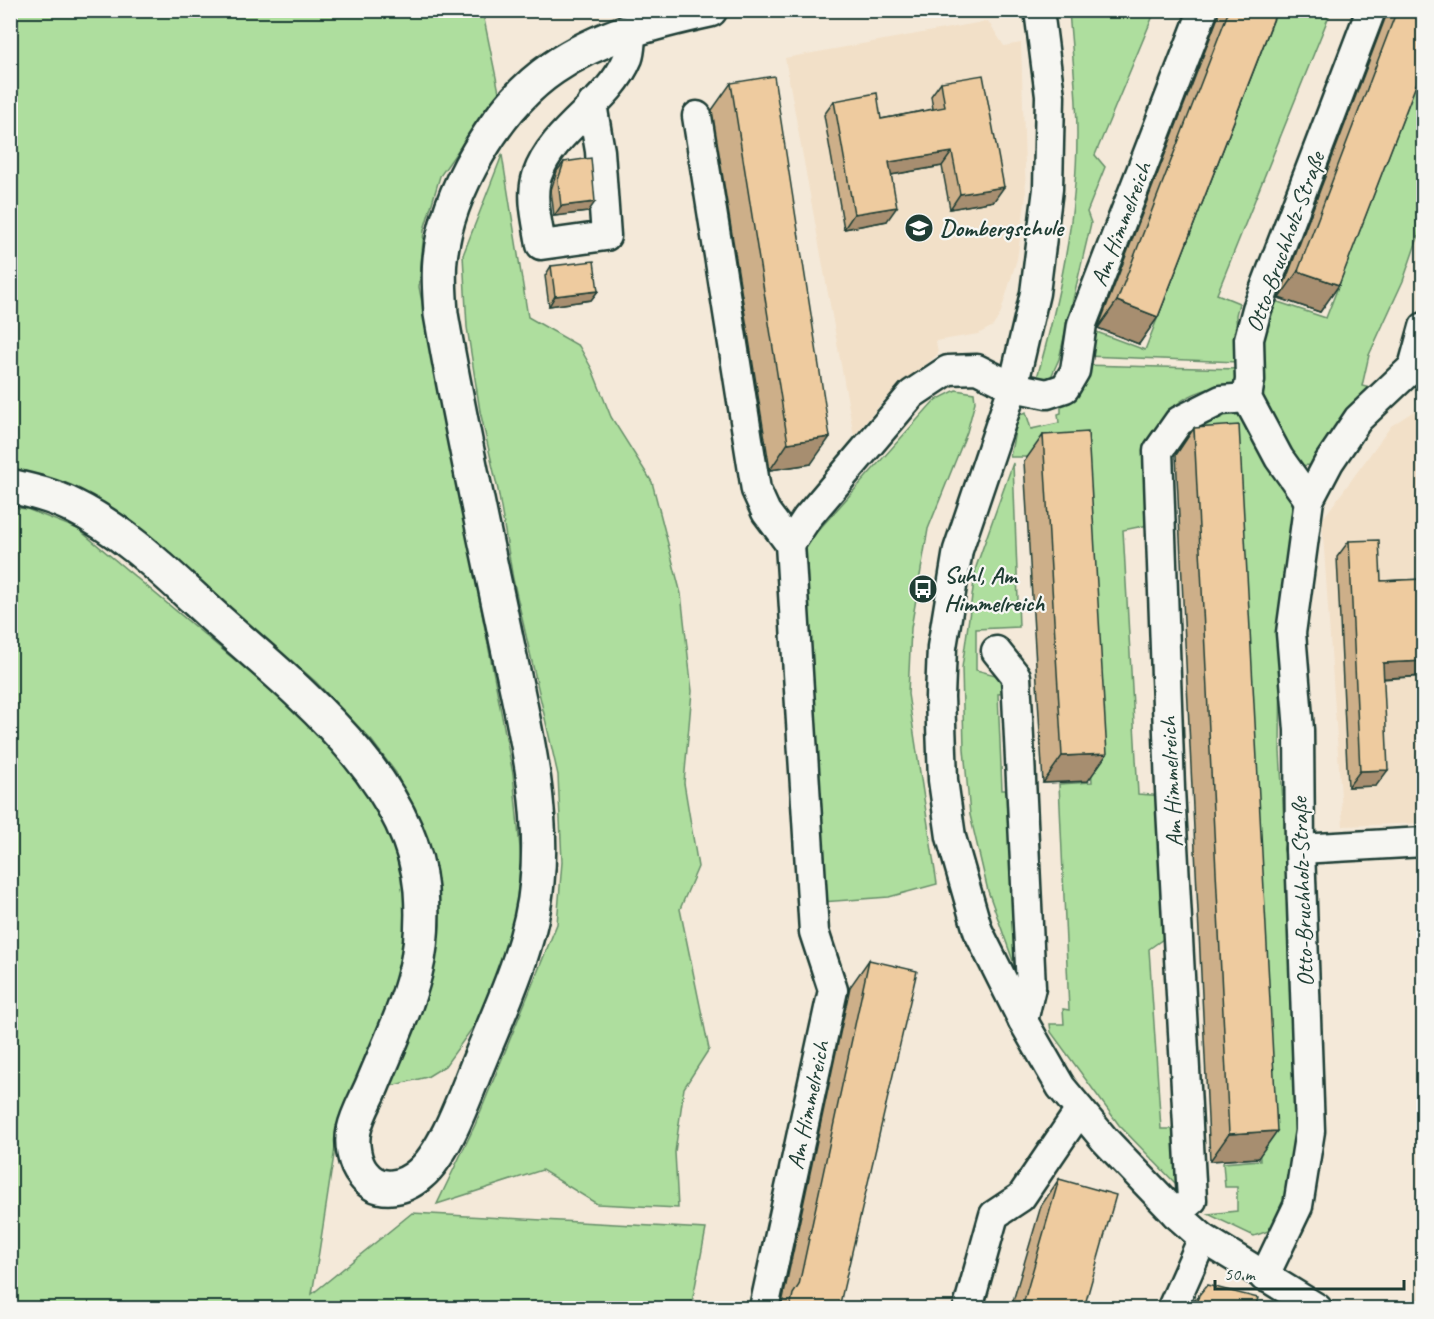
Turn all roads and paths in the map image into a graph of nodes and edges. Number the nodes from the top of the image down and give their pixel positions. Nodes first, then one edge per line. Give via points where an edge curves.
1 (710, 10) edge
2 (1039, 10) edge
3 (1371, 10) edge
4 (1197, 14) edge
5 (632, 30) junction
6 (592, 104) junction
7 (697, 116) dead end
8 (1424, 327) edge
9 (1418, 365) edge
10 (1012, 387) junction
11 (1247, 398) junction
12 (10, 486) edge
13 (1309, 500) junction
14 (790, 544) junction
15 (996, 651) dead end
16 (1424, 842) edge
17 (1300, 849) junction
18 (1023, 1022) junction
19 (1080, 1110) junction
20 (1176, 1214) junction
21 (1203, 1238) junction
22 (1264, 1277) junction
23 (764, 1308) edge
24 (968, 1308) edge
25 (1172, 1308) edge
26 (1317, 1308) edge

1 - 5 main road
2 - 10 street via 1050,96 1048,189 1035,293
3 - 11 street, Otto-Bruchholz-Straße via 1257,309 1249,339
4 - 10 street, Am Himmelreich via 1082,324 1075,371 1065,388 1047,394
5 - 6 street via 628,58
5 - 12 main road via 553,67 527,89 494,130 464,181 447,224 440,259 441,314 530,763 537,885 519,959 476,1069 432,1161 409,1182 392,1187 372,1184 357,1165 353,1145 357,1121 404,1012 421,948 421,885 399,819 379,783 330,723 126,539 72,505
6 - 6 street via 552,151 537,177 535,197 541,245 606,236
7 - 14 street via 756,490 766,512
8 - 9 street, Otto-Bruchholz-Straße
9 - 13 street, Otto-Bruchholz-Straße via 1358,418
10 - 14 street, Am Himmelreich via 977,369 948,370 912,394 807,518
10 - 18 street via 958,550 942,647 940,697 943,780 951,837 978,931
11 - 13 street via 1279,458
11 - 20 street, Am Himmelreich via 1221,400 1179,421 1158,452 1170,789 1192,1200
13 - 17 street, Otto-Bruchholz-Straße via 1291,633 1299,730
14 - 23 street, Am Himmelreich via 814,932 833,990
15 - 18 street via 1016,676 1031,987
16 - 17 street
17 - 22 street, Otto-Bruchholz-Straße via 1310,1131 1298,1206
18 - 19 street via 1061,1087
19 - 20 street
19 - 24 street via 1021,1197 994,1215
20 - 21 street
21 - 22 street
21 - 25 street
22 - 26 street

